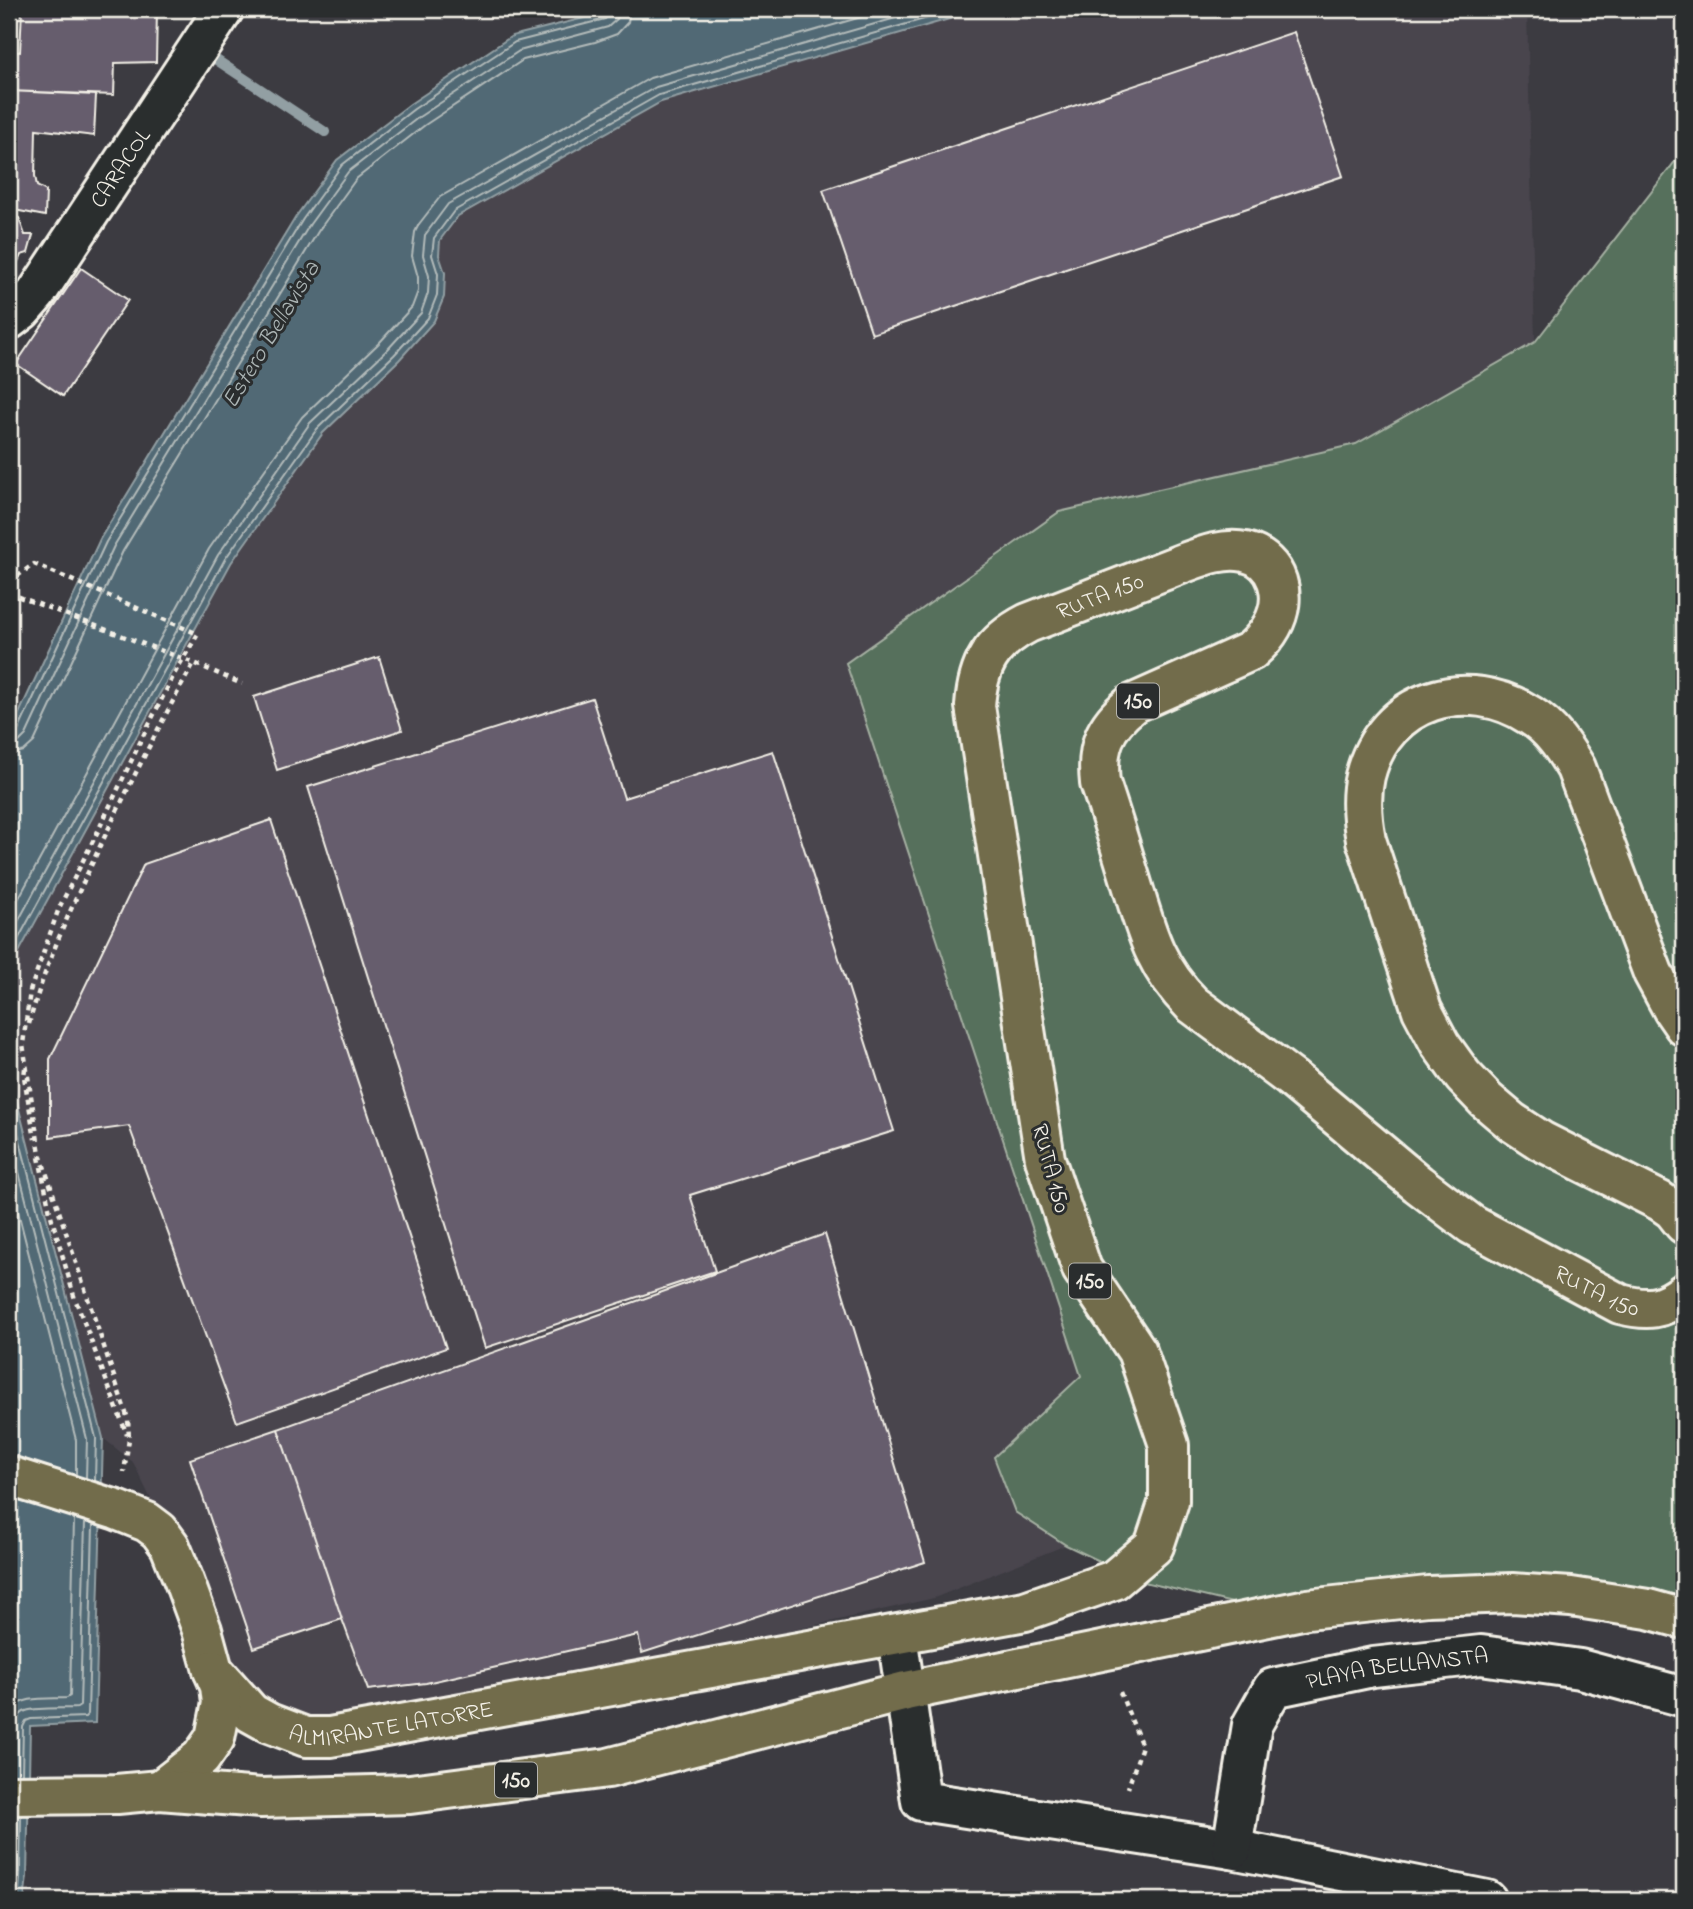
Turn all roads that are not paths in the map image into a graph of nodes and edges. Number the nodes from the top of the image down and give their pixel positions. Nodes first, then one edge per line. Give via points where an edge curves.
1 (224, 9) edge
2 (9, 320) edge
3 (1684, 1026) edge
4 (1684, 1224) edge
5 (1684, 1293) edge
6 (9, 1476) edge
7 (1684, 1619) edge
8 (897, 1635) junction
9 (213, 1670) junction
10 (906, 1692) junction
11 (1684, 1697) edge
12 (160, 1790) junction
13 (9, 1796) edge
14 (1232, 1849) junction
15 (1487, 1900) edge

1 - 2 street, CARACOL via 36,294
3 - 4 main road via 1653,974 1576,768 1549,731 1512,705 1468,695 1422,705 1392,726 1368,767 1362,819 1409,974 1440,1044 1463,1076 1512,1122 1660,1201
5 - 8 main road, RUTA 150 / 150 via 1658,1307 1620,1304 1472,1225 1292,1078 1192,1004 1165,973 1148,937 1101,783 1100,749 1117,716 1132,704 1251,652 1264,639 1276,616 1280,592 1277,575 1268,564 1245,552 1209,555 1028,623 990,653 981,669 975,706 1045,1159 1082,1269 1138,1351 1169,1445 1169,1501 1154,1546 1114,1580 1025,1611
6 - 9 main road, ALMIRANTE LATORRE / 150 via 117,1510 159,1531 170,1546
7 - 10 main road, 150 via 1571,1597 1513,1592 1428,1596 1307,1608
8 - 9 main road, ALMIRANTE LATORRE / 150 via 330,1737 306,1737 251,1713
8 - 10 street
9 - 12 main road via 222,1703 215,1738 201,1758
10 - 12 main road, 150 via 608,1768 410,1794 261,1798
10 - 14 street via 922,1801
11 - 14 street, PLAYA BELLAVISTA via 1580,1669 1482,1655 1373,1667 1273,1688 1252,1725
12 - 13 main road, 150
14 - 15 street

